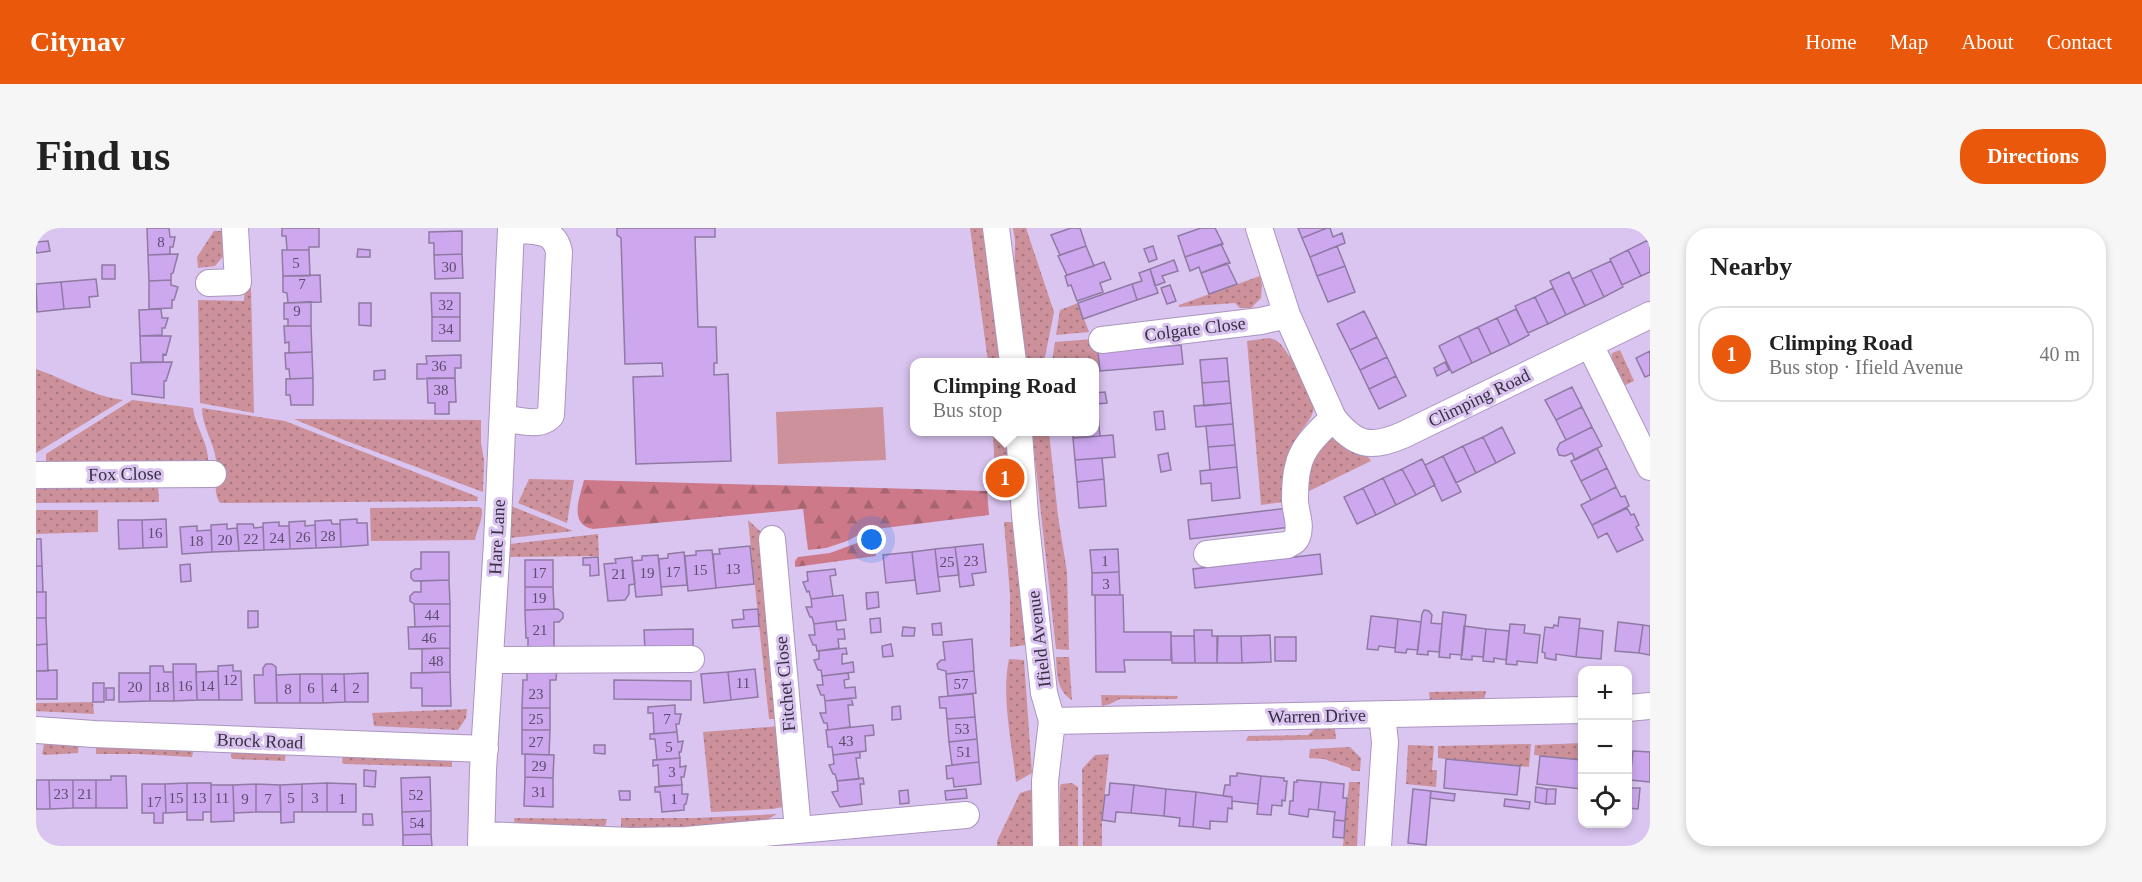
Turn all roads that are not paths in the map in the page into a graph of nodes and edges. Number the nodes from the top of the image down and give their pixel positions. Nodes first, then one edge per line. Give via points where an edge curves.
1 (235, 228) edge
2 (996, 228) edge
3 (1258, 228) edge
4 (511, 229) edge
5 (209, 283) dead end
6 (1287, 315) junction
7 (1650, 315) edge
8 (1102, 340) dead end
9 (1590, 345) junction
10 (1012, 358) edge
11 (503, 418) junction
12 (1333, 418) junction
13 (1019, 436) edge
14 (1650, 467) edge
15 (213, 474) dead end
16 (36, 475) edge
17 (772, 539) dead end
18 (1207, 554) dead end
19 (691, 659) dead end
20 (490, 660) junction
21 (1650, 706) edge
22 (1632, 708) edge
23 (1578, 710) edge
24 (1382, 715) junction
25 (1052, 721) junction
26 (36, 730) edge
27 (485, 749) junction
28 (966, 815) dead end
29 (798, 830) junction
30 (482, 841) edge
31 (1046, 846) edge
32 (1378, 846) edge

1 - 5 street via 238,282
2 - 10 street
3 - 6 street, Climping Road
4 - 11 street, Hare Lane
4 - 11 street via 544,230 558,242 559,252 551,415 538,422
6 - 8 street, Colgate Close
6 - 12 street, Climping Road
7 - 9 street, Climping Road
9 - 12 street, Climping Road via 1389,441 1365,442 1343,430
9 - 14 street
11 - 20 street, Hare Lane
12 - 18 street via 1302,454 1295,501 1299,529 1294,542
13 - 25 street, Ifield Avenue via 1044,693
15 - 16 street, Fox Close
17 - 29 street, Fitchet Close
19 - 20 street
20 - 27 street, Hare Lane
21 - 22 street
23 - 24 street, Warren Drive
24 - 25 street, Warren Drive
24 - 32 street via 1385,742
25 - 31 street, Ifield Avenue via 1045,781
26 - 27 street, Brock Road
27 - 30 street, Hare Lane
28 - 29 street
29 - 30 street via 686,840

